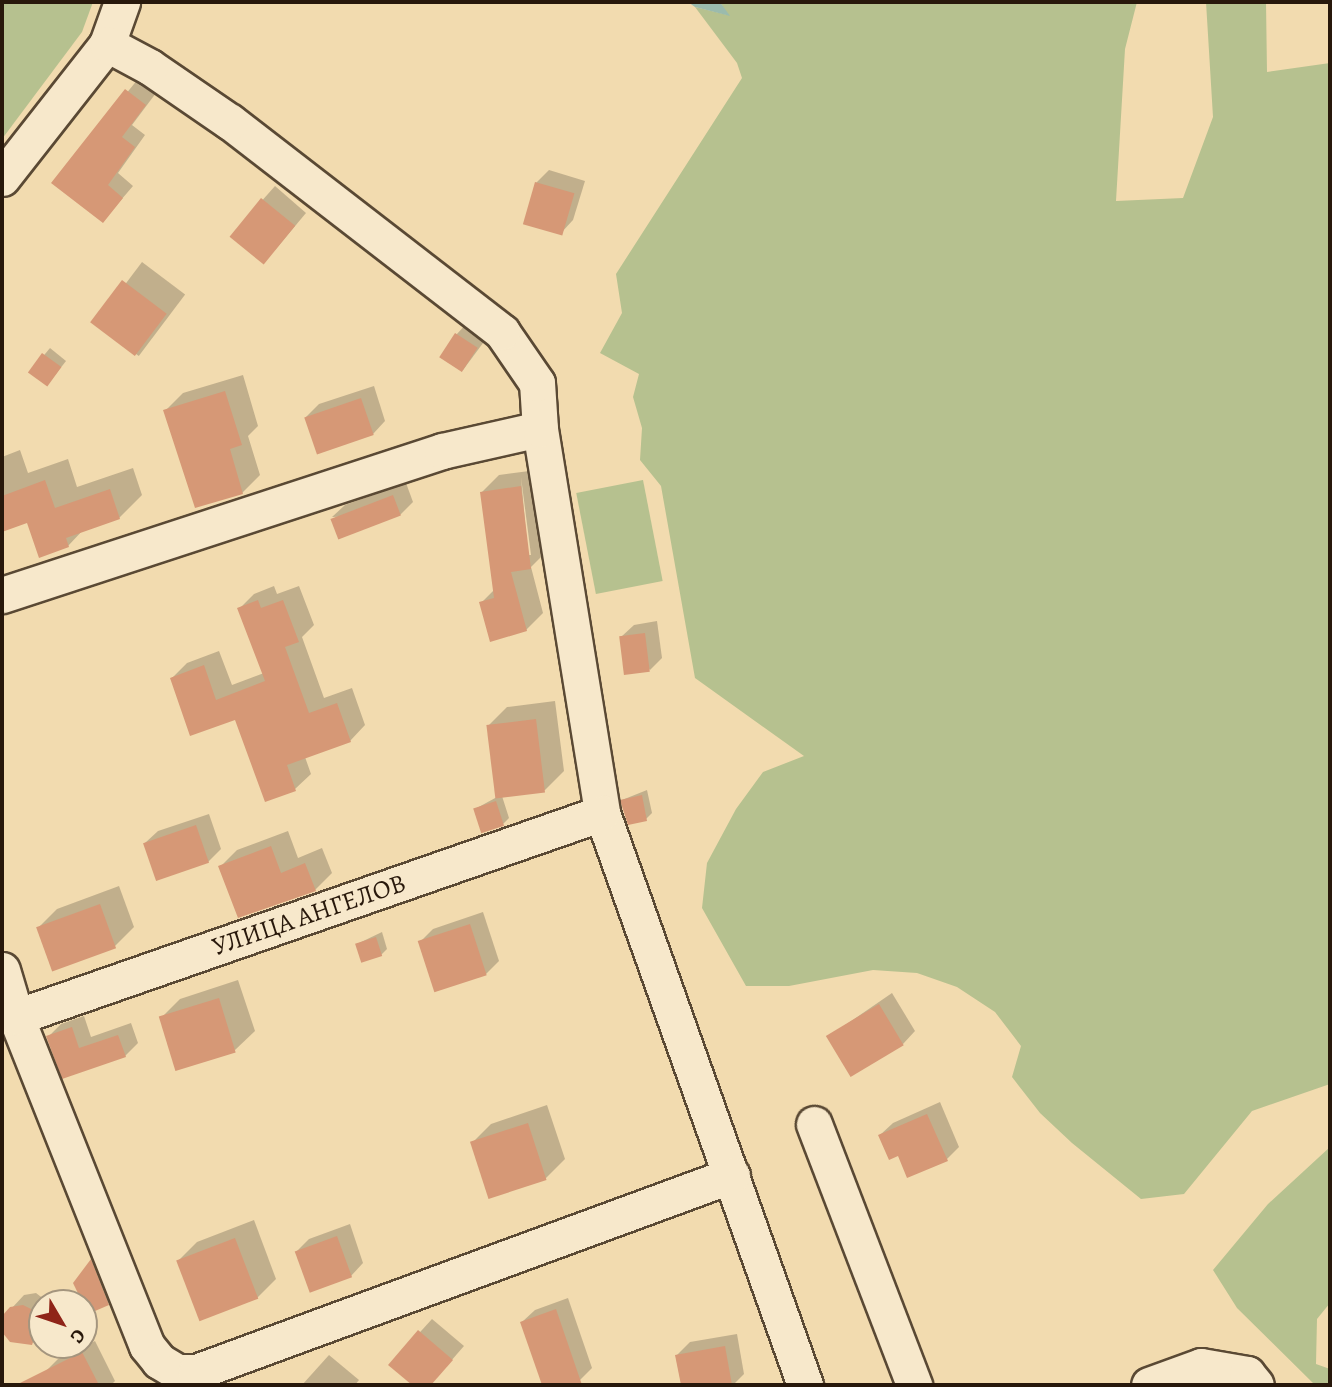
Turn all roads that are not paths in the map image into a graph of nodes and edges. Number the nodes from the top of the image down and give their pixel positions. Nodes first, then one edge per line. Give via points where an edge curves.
1 (122, 2) edge
2 (107, 44) junction
3 (2, 178) edge
4 (540, 429) junction
5 (2, 595) edge
6 (602, 813) junction
7 (2, 970) edge
8 (16, 1017) junction
9 (814, 1124) dead end
10 (732, 1175) junction
11 (805, 1385) edge
12 (914, 1385) edge
13 (1149, 1385) edge
14 (1256, 1385) edge

1 - 2 street
2 - 3 street
2 - 4 street via 150,67 230,122 502,332 537,383
4 - 5 street via 442,451
4 - 6 street
6 - 8 street, УЛИЦА АНГЕЛОВ
6 - 10 street
7 - 8 street
8 - 10 street via 147,1346 177,1372 196,1372
9 - 12 street
10 - 11 street
13 - 14 street via 1201,1366 1247,1374

